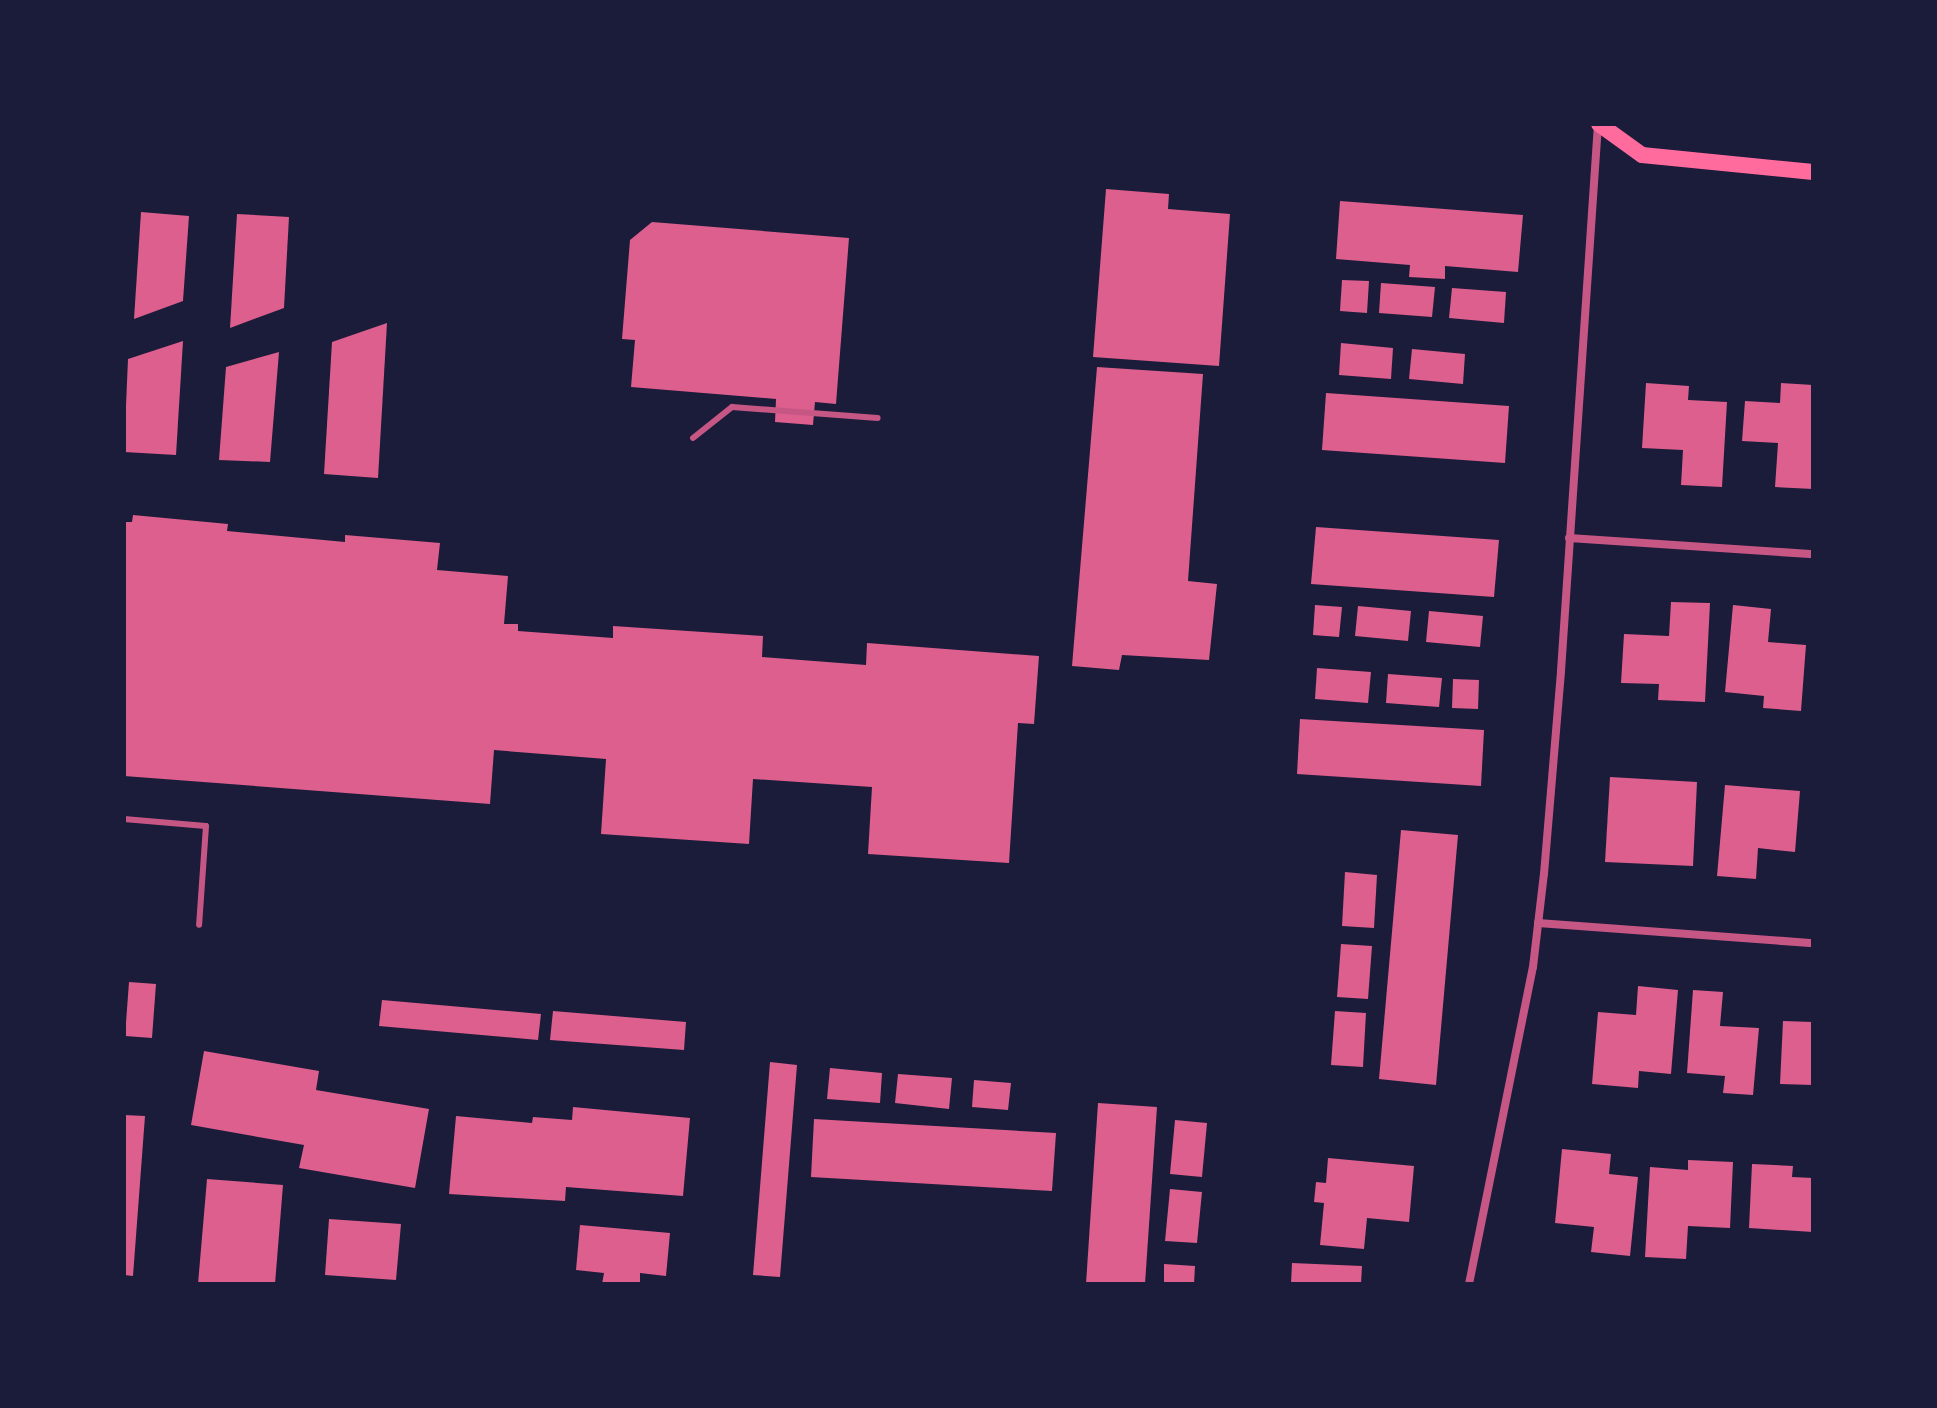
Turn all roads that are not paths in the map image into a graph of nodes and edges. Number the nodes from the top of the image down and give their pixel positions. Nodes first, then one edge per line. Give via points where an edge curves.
1 (1598, 124) edge
2 (1813, 172) edge
3 (878, 418) dead end
4 (693, 438) dead end
5 (1569, 538) junction
6 (1813, 554) edge
7 (124, 819) edge
8 (1538, 923) junction
9 (199, 925) dead end
10 (1813, 943) edge
11 (1469, 1284) edge

1 - 2 main road via 1642,155
1 - 5 street
3 - 4 lane via 732,407
5 - 6 street
5 - 8 street
7 - 9 lane via 206,826
8 - 10 street
8 - 11 street

